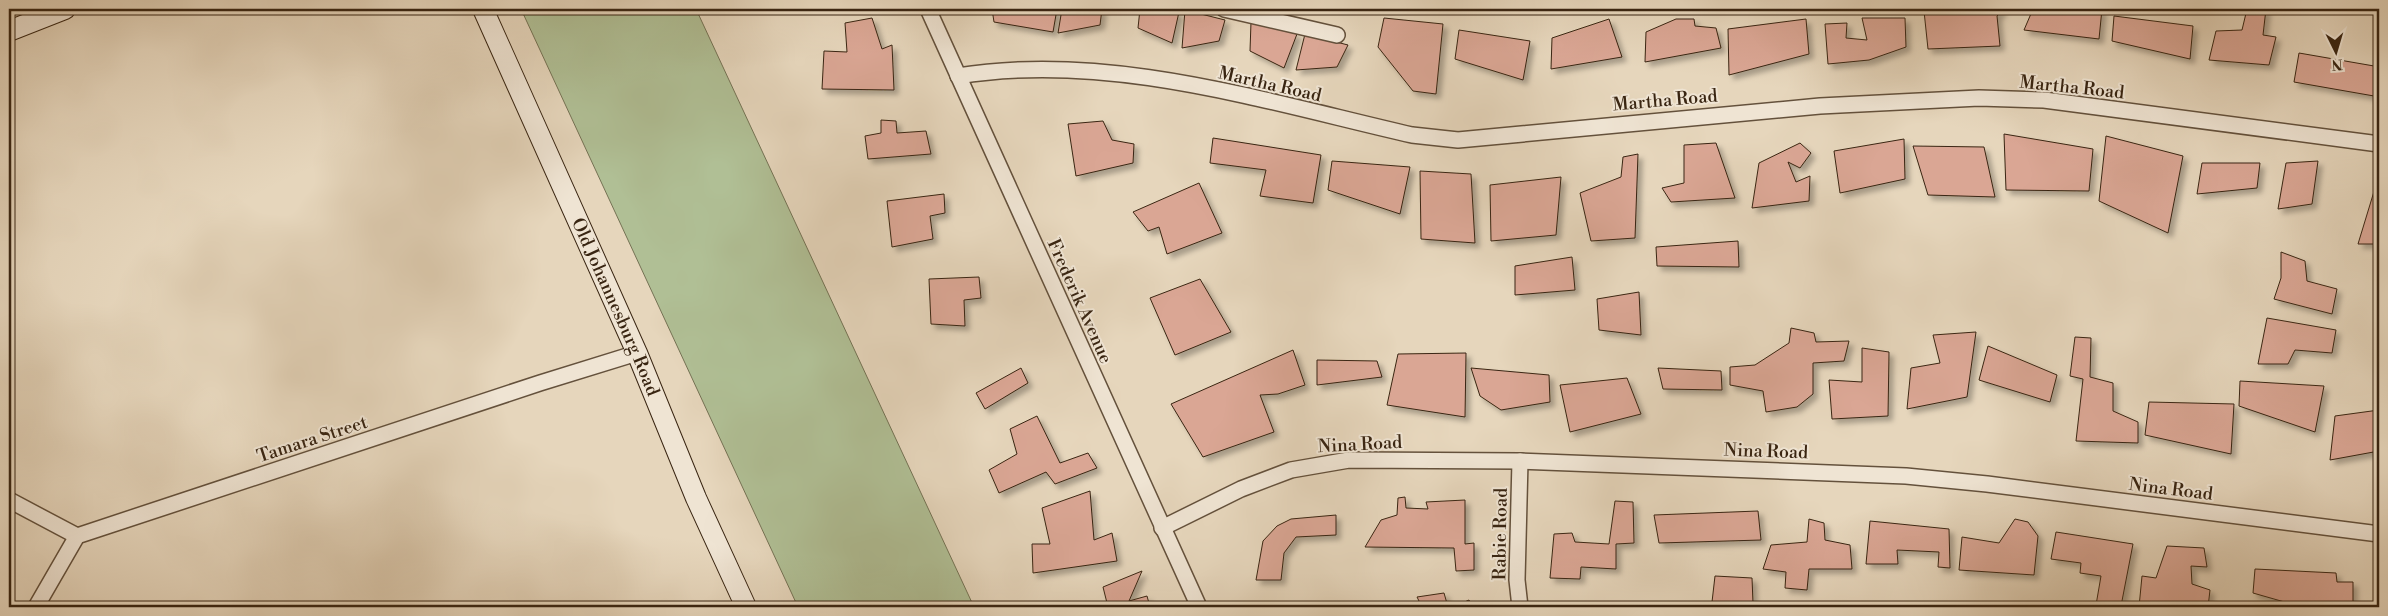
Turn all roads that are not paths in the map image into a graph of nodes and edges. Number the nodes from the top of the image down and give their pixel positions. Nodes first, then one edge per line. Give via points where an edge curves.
1 (65, 9) edge
2 (484, 9) edge
3 (928, 9) edge
4 (1224, 9) edge
5 (9, 31) edge
6 (1337, 35) dead end
7 (958, 76) junction
8 (2379, 144) edge
9 (637, 353) junction
10 (1520, 461) junction
11 (9, 500) edge
12 (1162, 528) junction
13 (2379, 534) edge
14 (77, 536) junction
15 (36, 607) edge
16 (746, 607) edge
17 (1199, 607) edge
18 (1520, 607) edge

1 - 5 main road
2 - 9 main road, Old Johannesburg Road
3 - 7 street, Frederik Avenue
4 - 6 street
7 - 8 street, Martha Road via 1049,70 1154,77 1412,135 1458,140 1820,106 1979,98 2044,100
7 - 12 street, Frederik Avenue
9 - 14 street, Tamara Street
9 - 16 main road, Old Johannesburg Road via 696,498
10 - 12 street, Nina Road via 1333,461 1291,470 1240,489
10 - 13 street, Nina Road via 1906,476
10 - 18 street, Rabie Road via 1517,580
11 - 14 street
12 - 17 street, Frederik Avenue
14 - 15 street

